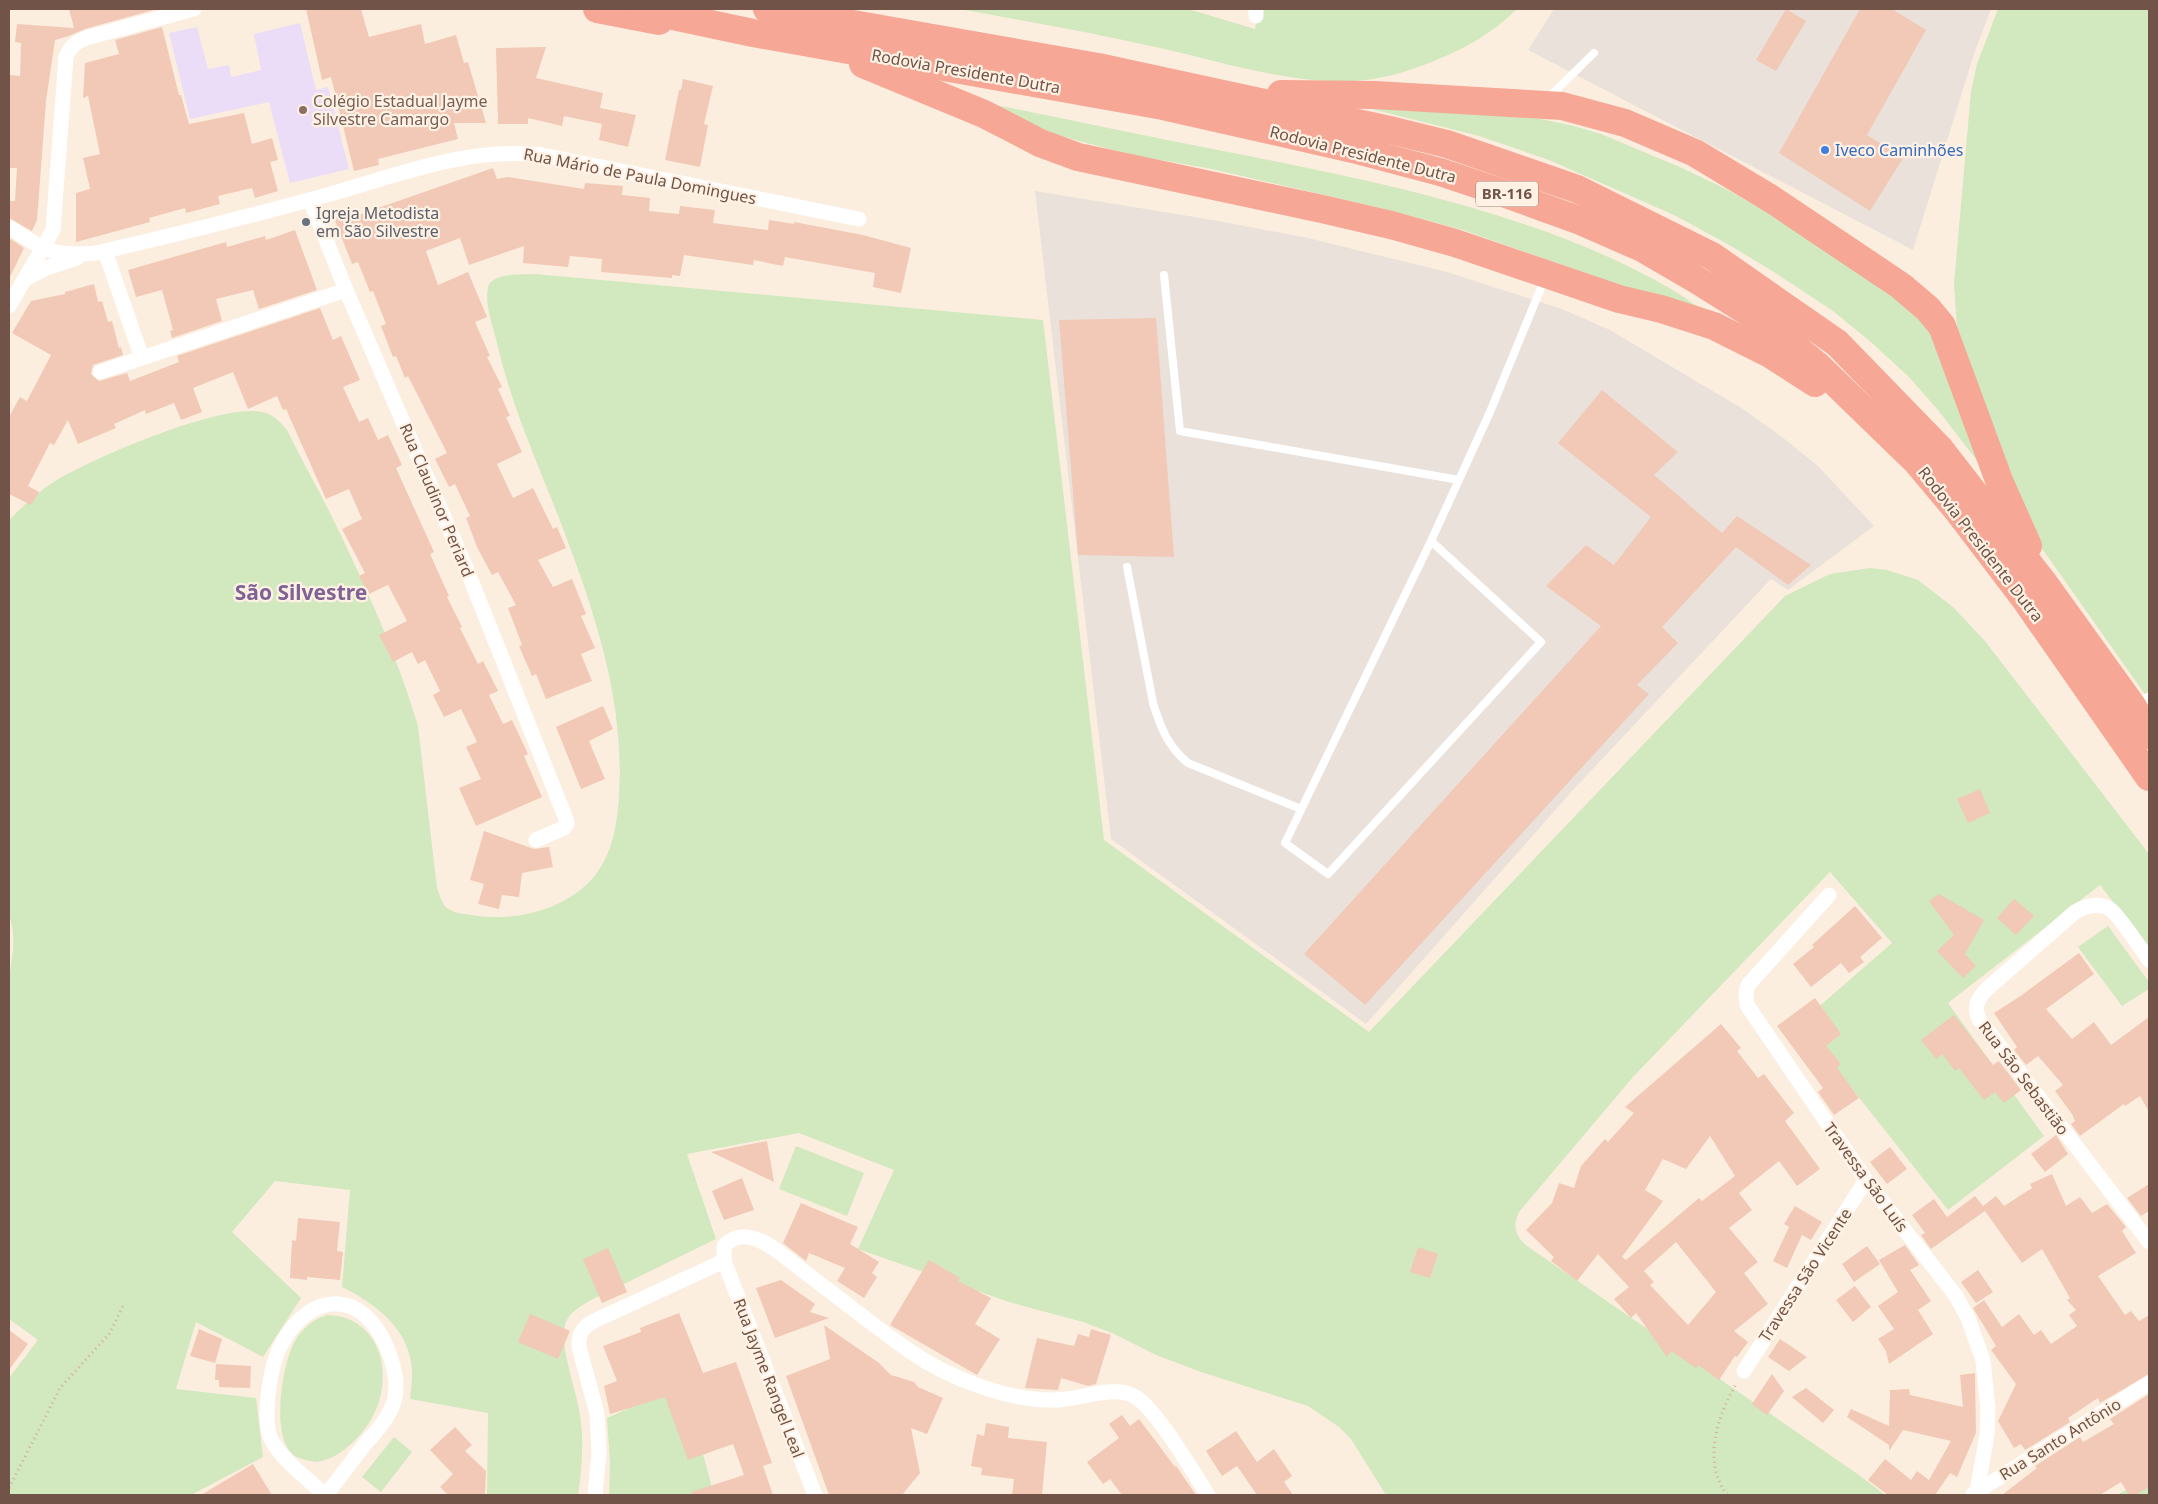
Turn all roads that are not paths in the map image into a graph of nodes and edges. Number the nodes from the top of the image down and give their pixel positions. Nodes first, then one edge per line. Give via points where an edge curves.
1 (194, 9) edge
2 (597, 9) edge
3 (640, 9) edge
4 (767, 9) edge
5 (753, 32) junction
6 (816, 44) junction
7 (1594, 53) dead end
8 (1223, 94) junction
9 (1542, 104) junction
10 (310, 200) junction
11 (859, 219) dead end
12 (9, 227) edge
13 (43, 250) junction
14 (100, 252) junction
15 (1547, 274) junction
16 (1164, 275) dead end
17 (26, 278) junction
18 (346, 290) junction
19 (9, 306) edge
20 (142, 358) junction
21 (100, 372) dead end
22 (1874, 420) junction
23 (1459, 480) junction
24 (1431, 541) junction
25 (1128, 567) dead end
26 (2043, 582) junction
27 (2141, 703) edge
28 (2149, 735) edge
29 (2149, 777) edge
30 (1301, 809) junction
31 (536, 840) dead end
32 (1829, 895) dead end
33 (2149, 960) edge
34 (1866, 1180) junction
35 (2149, 1242) edge
36 (724, 1261) junction
37 (1744, 1371) road end
38 (2149, 1383) edge
39 (1974, 1493) edge
40 (326, 1495) edge
41 (595, 1495) edge
42 (815, 1495) edge
43 (1208, 1495) edge

1 - 13 street via 77,41 70,47 66,57 55,217 53,230
2 - 5 highway via 695,27
3 - 5 highway, Rodovia Presidente Dutra / BR-116
4 - 8 highway, Rodovia Presidente Dutra / BR-116 via 1098,67
5 - 6 highway, Rodovia Presidente Dutra / BR-116
6 - 15 highway via 1078,157 1391,225
6 - 22 highway, Rodovia Presidente Dutra / BR-116 via 1163,106 1432,170 1506,194 1642,248 1697,280 1764,322 1818,366
7 - 9 lane
8 - 9 highway via 1375,95
8 - 26 highway, Rodovia Presidente Dutra / BR-116 via 1394,131 1501,161 1577,189 1712,256 1837,343 1940,449
9 - 26 highway via 1562,106 1625,123 1695,153 1845,246 1928,309 1942,326 2000,483
10 - 11 street, Rua Mário de Paula Domingues via 431,165 486,154 522,152
10 - 14 street, Rua Mário de Paula Domingues
10 - 18 street, Rua Claudinor Periard
12 - 13 street
13 - 14 street, Rua Mário de Paula Domingues via 69,255
13 - 17 street
14 - 17 street via 46,268
14 - 20 street
15 - 22 highway via 1714,326 1770,354
15 - 23 lane
16 - 23 lane via 1180,431
17 - 19 street
18 - 20 street
18 - 31 street, Rua Claudinor Periard via 467,570 560,802 567,824
20 - 21 street
22 - 29 highway, Rodovia Presidente Dutra / BR-116 via 1917,462 1958,511 2024,598
23 - 24 lane
24 - 30 lane
24 - 30 lane via 1541,642 1328,874 1285,843
25 - 30 lane via 1154,702 1160,724 1174,749 1188,763
26 - 27 highway, Rodovia Presidente Dutra / BR-116
27 - 28 highway, Rodovia Presidente Dutra / BR-116
32 - 34 street, Travessa São Luís via 1750,983 1746,1001 1750,1012
33 - 35 street, Rua São Sebastião via 2111,910 2099,906 2084,907 1988,988 1977,1001 1976,1010 1979,1019
34 - 37 street, Travessa São Vicente
34 - 39 street, Travessa São Luís via 1956,1296 1977,1338 1983,1360 1988,1409 1987,1435
36 - 41 street via 592,1322 582,1330 579,1347 597,1414 599,1452
36 - 42 street, Rua Jayme Rangel Leal
36 - 43 street via 724,1246 733,1239 749,1237 761,1242 912,1352 942,1370 993,1390 1023,1399 1055,1400 1123,1391 1136,1396 1154,1415
38 - 39 street, Rua Santo Antônio
40 - 40 street via 279,1451 268,1432 268,1404 273,1366 288,1334 317,1308 338,1303 356,1307 376,1326 394,1374 395,1397 382,1424

